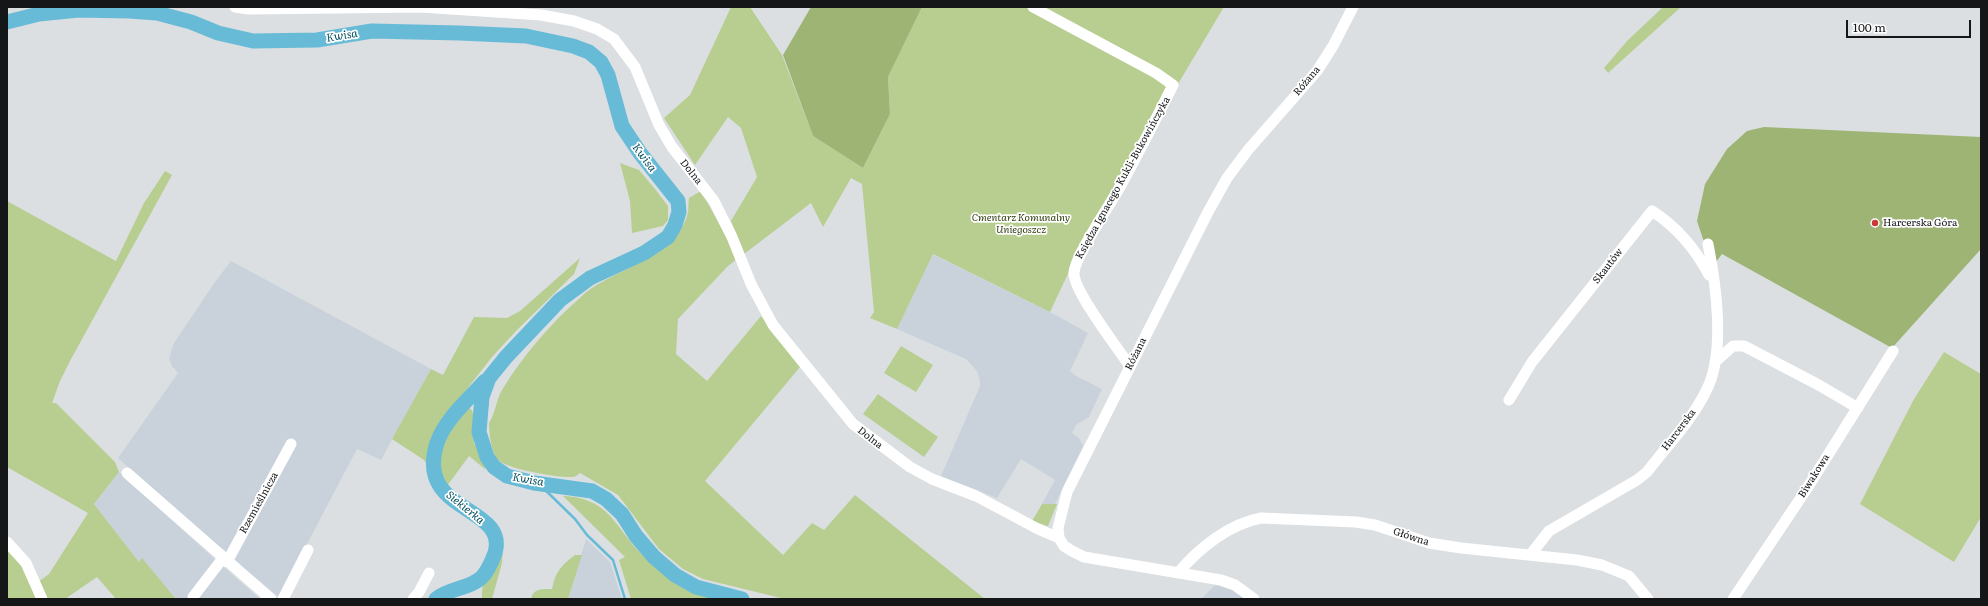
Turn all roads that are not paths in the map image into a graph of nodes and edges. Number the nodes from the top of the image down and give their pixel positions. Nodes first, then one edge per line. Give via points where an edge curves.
1 (235, 7) edge
2 (1034, 7) edge
3 (1353, 7) edge
4 (1708, 244) dead end
5 (1713, 282) junction
6 (1893, 351) dead end
7 (1716, 362) junction
8 (1130, 366) junction
9 (1509, 400) dead end
10 (1858, 408) junction
11 (291, 444) dead end
12 (127, 473) dead end
13 (1059, 538) junction
14 (7, 542) edge
15 (308, 550) dead end
16 (1531, 554) junction
17 (225, 560) junction
18 (429, 573) dead end
19 (1178, 573) junction
20 (193, 597) dead end
21 (42, 599) edge
22 (271, 599) edge
23 (283, 599) edge
24 (413, 599) edge
25 (1254, 599) edge
26 (1648, 599) edge
27 (1733, 599) edge

1 - 13 street, Dolna via 421,7 541,16 574,21 597,29 614,39 635,67 659,125 672,148 714,201 751,284 773,325 853,424 910,467 976,496
2 - 8 street, Księdza Ignacego Kukli-Bukowińczyka via 1156,73 1173,85 1121,185 1086,245 1074,272 1075,283 1084,300
3 - 8 street, Różana via 1317,71 1227,178
4 - 5 street, Harcerska
5 - 7 street, Harcerska via 1716,303
5 - 9 street, Skautów via 1700,257 1678,229 1652,211 1532,362
6 - 10 street, Biwakowa
7 - 10 street via 1733,346 1744,346
7 - 16 street, Harcerska via 1699,404 1647,472 1549,531
8 - 13 street, Różana via 1067,492 1059,521
10 - 27 street, Biwakowa
11 - 17 street, Rzemieślnicza
12 - 17 street
13 - 19 street via 1064,546 1084,557
14 - 21 street via 26,563
15 - 23 street
16 - 19 street, Główna via 1429,543 1375,525 1356,522 1261,518 1242,523 1217,538
16 - 26 street, Główna via 1602,565 1629,576
17 - 20 street, Rzemieślnicza
17 - 22 street
18 - 24 street
19 - 25 street via 1221,580

